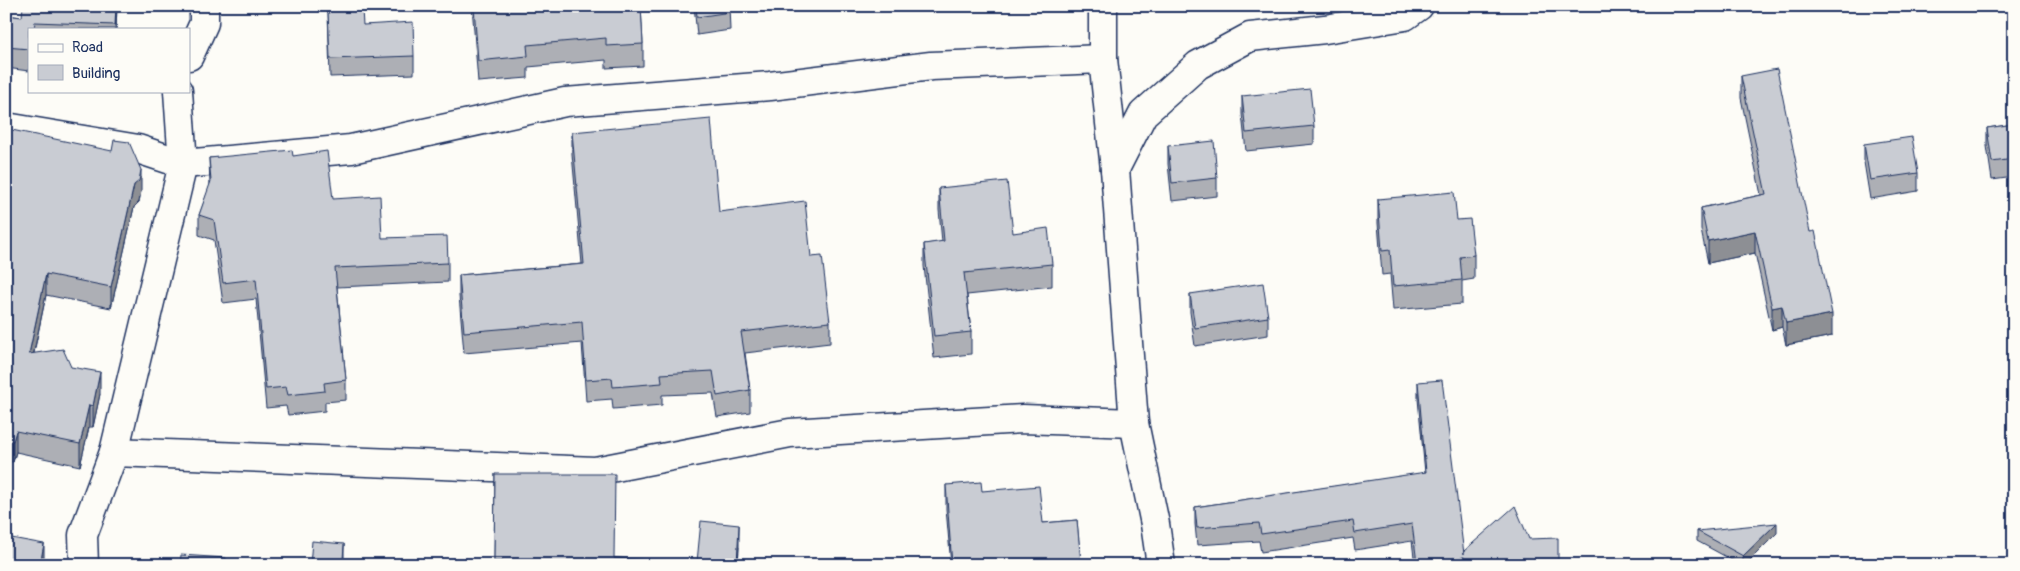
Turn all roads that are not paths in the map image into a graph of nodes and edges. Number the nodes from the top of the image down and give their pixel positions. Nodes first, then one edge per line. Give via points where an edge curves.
1 (204, 6) edge
2 (1103, 6) edge
3 (1419, 6) edge
4 (190, 54) edge
5 (1104, 59) junction
6 (178, 92) edge
7 (6, 127) edge
8 (183, 164) junction
9 (1115, 169) junction
10 (1134, 423) junction
11 (114, 452) junction
12 (84, 565) edge
13 (1161, 565) edge

1 - 4 street via 204,23
2 - 5 street
3 - 9 street via 1405,16 1325,30 1250,37 1198,65 1143,114
5 - 8 street via 931,66 770,86 564,102 351,149
5 - 9 street
6 - 8 street
7 - 8 street via 138,149
8 - 11 street
9 - 10 street
10 - 11 street via 1023,419 790,433 595,471
10 - 13 street
11 - 12 street via 83,535

